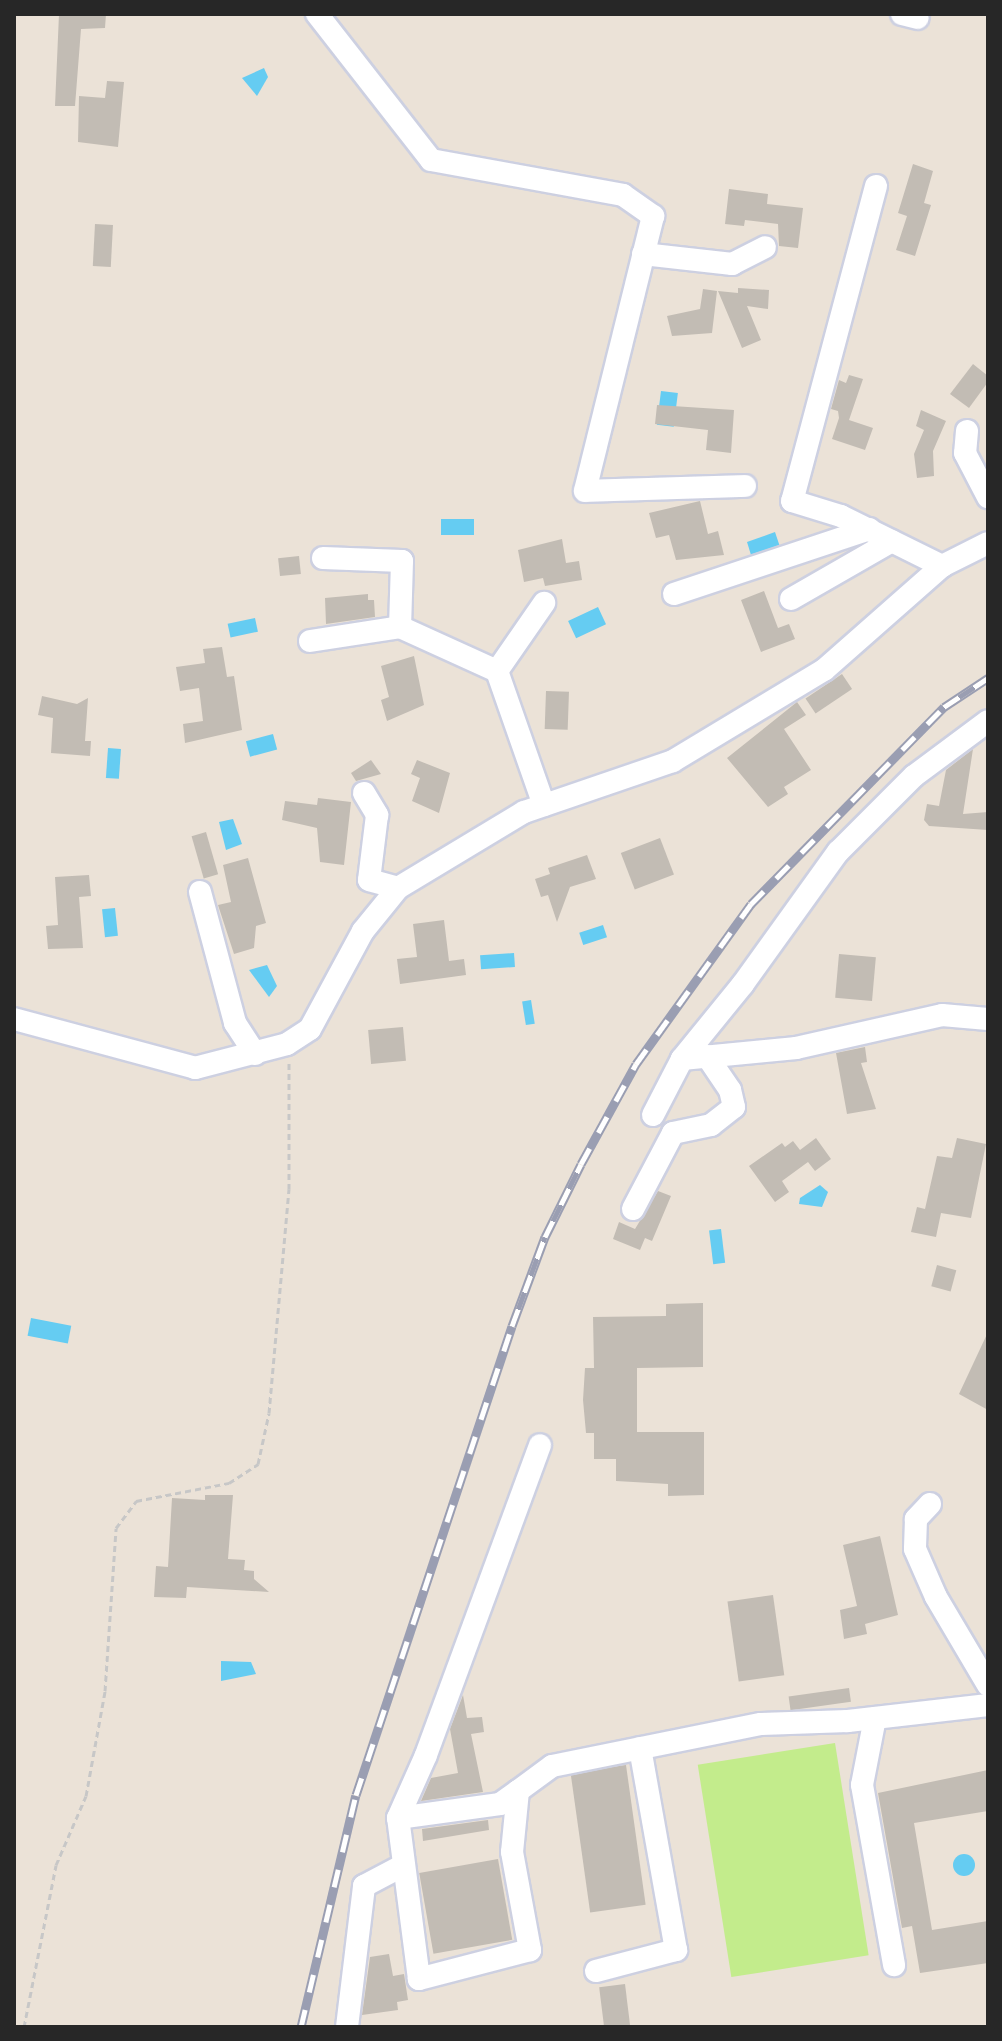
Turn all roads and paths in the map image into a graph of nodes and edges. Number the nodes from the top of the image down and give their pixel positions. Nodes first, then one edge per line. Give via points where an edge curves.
1 (317, 14) edge
2 (876, 186) dead end
3 (765, 247) dead end
4 (643, 254) junction
5 (967, 431) dead end
6 (745, 486) dead end
7 (988, 497) edge
8 (869, 529) junction
9 (892, 541) junction
10 (988, 543) edge
11 (323, 558) dead end
12 (942, 566) junction
13 (674, 594) dead end
14 (791, 599) dead end
15 (544, 603) dead end
16 (400, 627) junction
17 (310, 641) dead end
18 (497, 671) junction
19 (988, 721) edge
20 (364, 793) dead end
21 (544, 805) junction
22 (398, 888) junction
23 (200, 892) dead end
24 (14, 1019) edge
25 (988, 1019) edge
26 (287, 1044) junction
27 (255, 1054) junction
28 (707, 1056) junction
29 (682, 1059) junction
30 (653, 1115) dead end
31 (633, 1209) dead end
32 (540, 1445) dead end
33 (930, 1504) dead end
34 (988, 1685) edge
35 (988, 1705) edge
36 (875, 1718) junction
37 (640, 1748) junction
38 (518, 1791) junction
39 (398, 1818) junction
40 (404, 1865) junction
41 (894, 1965) dead end
42 (596, 1971) dead end
43 (24, 2027) edge
44 (347, 2027) edge

1 - 4 street via 431,160 623,195 653,216
2 - 8 street via 792,501
3 - 4 street via 732,264
4 - 6 street via 585,491
5 - 7 street via 965,453
8 - 9 street
8 - 13 street
9 - 12 street
9 - 14 street
10 - 12 street
11 - 16 street via 402,561
12 - 21 street via 824,670 673,761
15 - 18 street
16 - 17 street
16 - 18 street
18 - 21 street
19 - 29 street via 914,776 838,852
20 - 22 street via 377,815 369,880
21 - 22 street
22 - 26 street via 363,931 310,1029
23 - 27 street via 235,1023
24 - 27 street via 195,1068
25 - 28 street via 942,1015 796,1048
26 - 27 street
26 - 43 path via 292,1104 289,1189 265,1439 258,1464 245,1477 136,1501 116,1528 105,1691 86,1796 56,1865
28 - 29 street
28 - 31 street via 730,1090 734,1107 711,1125 673,1133
29 - 30 street
32 - 39 street
33 - 34 street via 916,1519 915,1549 936,1597
35 - 36 street
36 - 37 street via 761,1724
36 - 41 street via 862,1785
37 - 38 street via 552,1766
37 - 42 street via 676,1950
38 - 39 street via 500,1804
38 - 40 street via 512,1852 530,1950 419,1979
39 - 40 street
40 - 44 street via 364,1886

